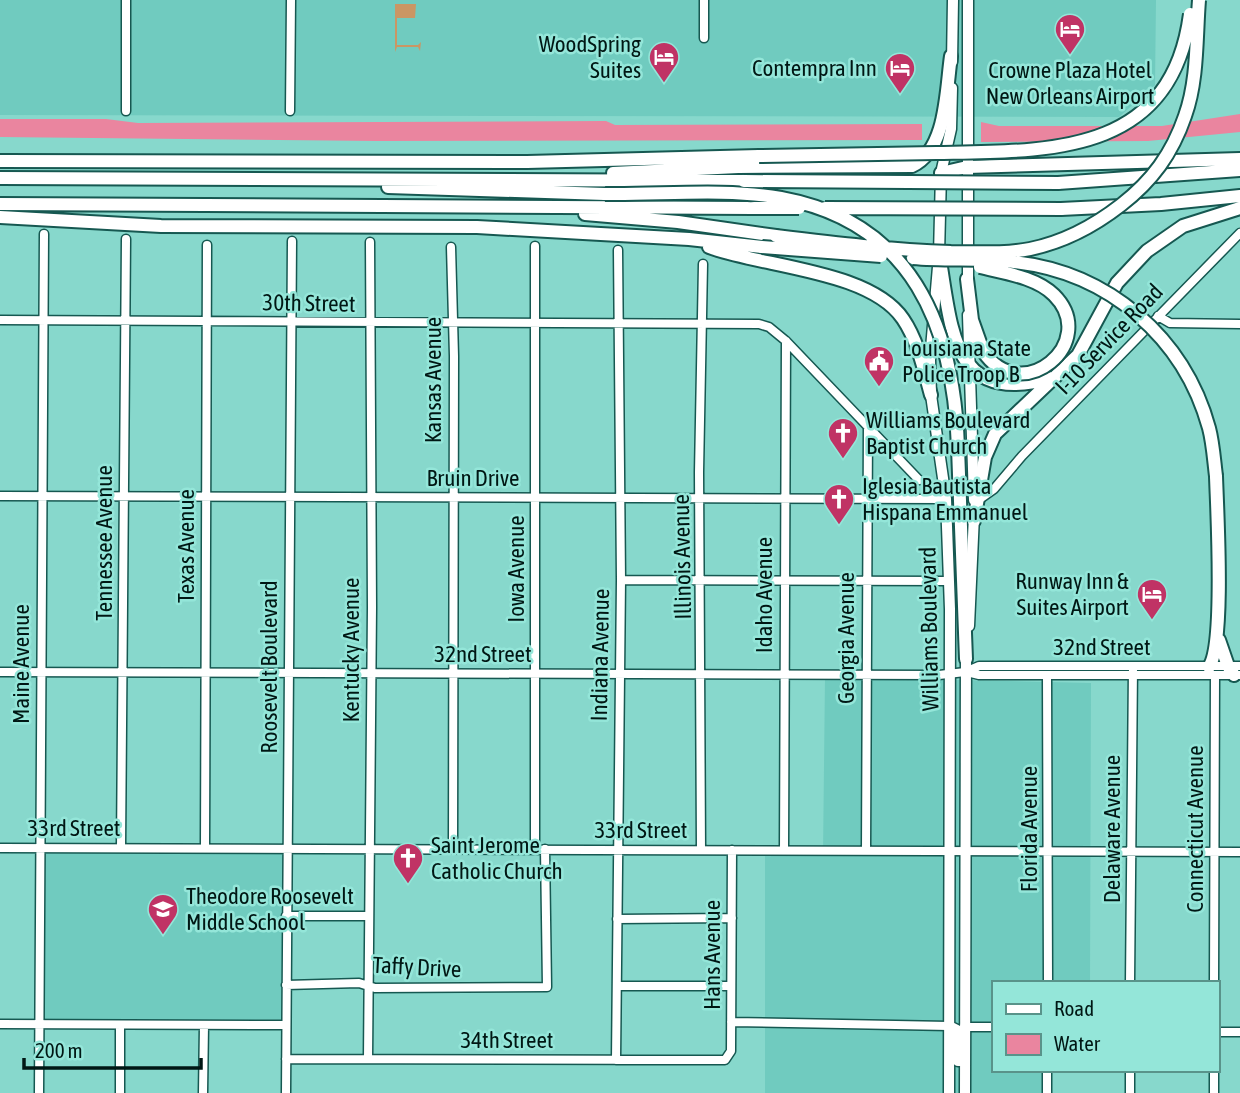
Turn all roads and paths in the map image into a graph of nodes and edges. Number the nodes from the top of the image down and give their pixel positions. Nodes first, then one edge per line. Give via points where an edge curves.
1 (126, 0) edge
2 (291, 0) edge
3 (704, 0) edge
4 (953, 0) edge
5 (968, 0) edge
6 (1192, 0) edge
7 (1199, 0) edge
8 (704, 38) dead end
9 (951, 56) junction
10 (126, 111) dead end
11 (290, 111) dead end
12 (968, 146) junction
13 (1240, 159) edge
14 (0, 161) edge
15 (967, 167) junction
16 (1006, 168) junction
17 (1240, 170) edge
18 (942, 173) junction
19 (0, 178) edge
20 (134, 179) junction
21 (526, 180) junction
22 (1240, 196) edge
23 (0, 204) edge
24 (498, 207) junction
25 (1240, 208) edge
26 (0, 217) edge
27 (1240, 233) edge
28 (44, 234) dead end
29 (126, 239) dead end
30 (689, 239) junction
31 (292, 241) dead end
32 (370, 242) dead end
33 (207, 245) dead end
34 (451, 247) dead end
35 (535, 247) dead end
36 (618, 250) dead end
37 (939, 255) junction
38 (959, 262) junction
39 (703, 264) dead end
40 (967, 279) junction
41 (1158, 316) junction
42 (0, 320) edge
43 (42, 321) junction
44 (124, 321) junction
45 (207, 321) junction
46 (289, 321) junction
47 (369, 322) junction
48 (453, 323) junction
49 (534, 323) junction
50 (618, 323) junction
51 (702, 323) junction
52 (1240, 324) edge
53 (786, 341) junction
54 (970, 367) junction
55 (1057, 376) junction
56 (931, 395) junction
57 (868, 425) junction
58 (919, 480) dead end
59 (0, 496) edge
60 (41, 496) junction
61 (123, 497) junction
62 (205, 497) junction
63 (289, 497) junction
64 (370, 497) junction
65 (452, 497) junction
66 (536, 498) junction
67 (619, 499) junction
68 (700, 499) junction
69 (784, 499) junction
70 (866, 500) junction
71 (952, 501) junction
72 (977, 501) junction
73 (974, 521) junction
74 (702, 579) junction
75 (621, 580) junction
76 (783, 581) junction
77 (866, 581) junction
78 (948, 581) junction
79 (1217, 622) junction
80 (965, 666) junction
81 (0, 671) edge
82 (1064, 671) junction
83 (1133, 671) junction
84 (1212, 671) junction
85 (1236, 671) edge
86 (41, 672) junction
87 (123, 672) junction
88 (205, 673) junction
89 (288, 673) junction
90 (371, 673) junction
91 (452, 673) junction
92 (535, 673) junction
93 (951, 673) junction
94 (619, 674) junction
95 (702, 674) junction
96 (783, 674) junction
97 (866, 674) junction
98 (1047, 675) junction
99 (121, 847) junction
100 (0, 848) edge
101 (39, 848) junction
102 (205, 848) junction
103 (287, 849) junction
104 (369, 849) junction
105 (453, 849) junction
106 (540, 849) junction
107 (618, 849) junction
108 (701, 850) junction
109 (732, 850) junction
110 (784, 850) junction
111 (866, 851) junction
112 (949, 851) junction
113 (964, 851) junction
114 (1048, 852) junction
115 (1131, 852) junction
116 (1215, 852) junction
117 (1240, 852) edge
118 (286, 916) junction
119 (368, 916) junction
120 (732, 918) junction
121 (617, 919) junction
122 (949, 970) junction
123 (1048, 981) edge
124 (1130, 981) edge
125 (1214, 981) edge
126 (286, 985) junction
127 (617, 986) junction
128 (732, 986) junction
129 (368, 987) junction
130 (546, 988) joint
131 (731, 1022) junction
132 (0, 1024) edge
133 (39, 1024) junction
134 (120, 1025) junction
135 (204, 1025) junction
136 (286, 1025) junction
137 (949, 1026) junction
138 (964, 1027) junction
139 (992, 1027) edge
140 (1219, 1032) edge
141 (1240, 1032) edge
142 (368, 1058) junction
143 (727, 1058) joint
144 (286, 1059) junction
145 (616, 1060) junction
146 (1047, 1072) edge
147 (1130, 1072) edge
148 (1214, 1072) edge
149 (965, 1092) edge
150 (39, 1093) edge
151 (120, 1093) edge
152 (203, 1093) edge
153 (286, 1093) edge
154 (949, 1093) edge
155 (1047, 1093) edge
156 (1130, 1093) edge
157 (1214, 1093) edge

1 - 10 street
2 - 11 street
3 - 8 street
4 - 9 main road, Williams Boulevard
5 - 12 main road, Williams Boulevard
6 - 14 highway, bridge via 1176,68 1156,97 1133,119 1091,141 1056,149 527,162
7 - 24 highway, bridge via 1186,114 1160,170 1129,199 1085,229 1032,249 1001,253 906,250 678,222
9 - 18 main road, Williams Boulevard via 951,129
9 - 21 highway via 937,141 924,161 912,166 738,167
12 - 15 main road, Williams Boulevard
12 - 16 highway via 979,162
13 - 16 highway
15 - 16 highway
15 - 18 highway
15 - 40 main road, Williams Boulevard
17 - 21 highway, bridge via 1058,183
18 - 37 main road, Williams Boulevard
19 - 20 highway
20 - 21 highway
20 - 71 highway, bridge via 779,198 826,211 874,239 913,279 940,328 956,404
22 - 24 highway, bridge via 1061,209
23 - 24 highway
25 - 55 highway via 1183,226 1147,251 1117,283 1078,355
26 - 30 highway via 161,226 477,227
27 - 41 street, I-10 Service Road
28 - 43 street, Maine Avenue
29 - 44 street, Tennessee Avenue
30 - 38 highway, bridge
30 - 56 highway via 851,283 882,300 902,317 910,332
31 - 46 street, Roosevelt Boulevard
32 - 47 street, Kentucky Avenue
33 - 45 street, Texas Avenue
34 - 48 street, Kansas Avenue
35 - 49 street, Iowa Avenue
36 - 50 street, Indiana Avenue
37 - 54 highway via 954,340
37 - 56 main road, Williams Boulevard
38 - 40 highway, bridge via 1005,273 1054,294 1065,313 1068,335 1063,349 1037,371 1001,369 983,351 972,320
38 - 79 highway, bridge via 1013,262 1058,270 1090,282 1138,314 1164,341 1188,376 1210,430 1216,476
39 - 51 street, Illinois Avenue
40 - 54 main road, Williams Boulevard
41 - 52 street via 1170,323
41 - 72 street, I-10 Service Road via 994,489
42 - 43 street, 30th Street
43 - 44 street, 30th Street
43 - 60 street, Maine Avenue
44 - 45 street, 30th Street
44 - 61 street, Tennessee Avenue
45 - 46 street, 30th Street
45 - 62 street, Texas Avenue
46 - 47 street, 30th Street
46 - 63 street, Roosevelt Boulevard
47 - 48 street, 30th Street
47 - 64 street, Kentucky Avenue
48 - 49 street, 30th Street
48 - 65 street, Kansas Avenue
49 - 50 street, 30th Street
49 - 66 street, Iowa Avenue
50 - 51 street
50 - 67 street, Indiana Avenue
51 - 53 street via 759,324
51 - 68 street, Illinois Avenue
53 - 57 street
53 - 69 street, Idaho Avenue
54 - 55 highway via 990,382 1010,386
54 - 73 main road, Williams Boulevard
55 - 72 highway via 995,434 985,457
56 - 71 main road, Williams Boulevard
57 - 58 street
57 - 70 street, Georgia Avenue
59 - 60 street, Bruin Drive
60 - 61 street, Bruin Drive
60 - 86 street, Maine Avenue
61 - 62 street, Bruin Drive
61 - 87 street, Tennessee Avenue
62 - 63 street, Bruin Drive
62 - 88 street, Texas Avenue
63 - 64 street, Bruin Drive
63 - 89 street, Roosevelt Boulevard
64 - 65 street, Bruin Drive
64 - 90 street, Kentucky Avenue
65 - 66 street, Bruin Drive
65 - 91 street, Kansas Avenue
66 - 67 street, Bruin Drive
66 - 92 street, Iowa Avenue
67 - 68 street, Bruin Drive
67 - 75 street, Indiana Avenue
68 - 69 street, Bruin Drive
68 - 74 street, Illinois Avenue
69 - 70 street, Bruin Drive
69 - 76 street, Idaho Avenue
70 - 71 street, Bruin Drive
70 - 77 street, Georgia Avenue
71 - 78 main road, Williams Boulevard
71 - 80 highway
72 - 73 highway
73 - 80 main road, Williams Boulevard
74 - 75 street
74 - 76 street
74 - 95 street, Illinois Avenue
75 - 94 street, Indiana Avenue
76 - 77 street
76 - 96 street, Idaho Avenue
77 - 78 street
77 - 97 street, Georgia Avenue
78 - 93 main road, Williams Boulevard
79 - 84 highway
79 - 85 highway via 1219,643
80 - 82 street, 32nd Street
80 - 93 street, 32nd Street
80 - 98 street, 32nd Street via 979,676
80 - 113 main road, Williams Boulevard
81 - 86 street, 32nd Street
82 - 83 street, 32nd Street
82 - 98 street, 32nd Street
83 - 84 street, 32nd Street
83 - 115 street, Delaware Avenue
84 - 85 street, 32nd Street
84 - 116 street, Connecticut Avenue
86 - 87 street, 32nd Street
86 - 101 street, Maine Avenue
87 - 88 street, 32nd Street
87 - 99 street, Tennessee Avenue
88 - 89 street, 32nd Street
88 - 102 street, Texas Avenue
89 - 90 street, 32nd Street
89 - 103 street, Roosevelt Boulevard
90 - 91 street, 32nd Street
90 - 104 street, Kentucky Avenue
91 - 92 street, 32nd Street
91 - 105 street, Kansas Avenue
92 - 94 street, 32nd Street
92 - 106 street, Iowa Avenue
93 - 97 street, 32nd Street
93 - 112 main road, Williams Boulevard
94 - 95 street, 32nd Street
94 - 107 street, Indiana Avenue
95 - 96 street, 32nd Street
95 - 108 street, Illinois Avenue
96 - 97 street, 32nd Street
96 - 110 street, Idaho Avenue
97 - 111 street, Georgia Avenue
98 - 114 street, Florida Avenue
99 - 101 street, 33rd Street
99 - 102 street, 33rd Street
100 - 101 street, 33rd Street
101 - 133 street, Maine Avenue
102 - 103 street, 33rd Street
103 - 104 street, 33rd Street
103 - 118 street, Roosevelt Boulevard
104 - 105 street, 33rd Street
104 - 119 street, Kentucky Avenue
105 - 106 street, 33rd Street
106 - 107 street, 33rd Street
106 - 130 street, Iowa Avenue
107 - 108 street, 33rd Street
107 - 121 street, Indiana Avenue
108 - 109 street, 33rd Street
109 - 110 street, 33rd Street
109 - 120 street, Hans Avenue
110 - 111 street, 33rd Street
111 - 112 street, 33rd Street
112 - 113 street, 33rd Street
112 - 122 main road, Williams Boulevard
113 - 114 street, 33rd Street
113 - 138 main road, Williams Boulevard
114 - 115 street, 33rd Street
114 - 123 street, Florida Avenue
115 - 116 street, 33rd Street
115 - 124 street, Delaware Avenue
116 - 117 street, 33rd Street
116 - 125 street, Connecticut Avenue
118 - 119 street
118 - 126 street, Roosevelt Boulevard
119 - 129 street, Kentucky Avenue
120 - 121 street
120 - 128 street, Hans Avenue
121 - 127 street, Indiana Avenue
122 - 137 main road, Williams Boulevard
122 - 138 main road
126 - 129 street, Taffy Drive via 359,983
126 - 136 street, Roosevelt Boulevard
127 - 128 street
127 - 145 street, Indiana Avenue
128 - 131 street, Hans Avenue
129 - 130 street, Taffy Drive
129 - 142 street, Kentucky Avenue
131 - 137 street
131 - 143 street, Hans Avenue via 732,1051
132 - 133 street
133 - 134 street
133 - 150 street, Maine Avenue
134 - 135 street
134 - 151 street
135 - 136 street
135 - 152 street
136 - 144 street, Roosevelt Boulevard
137 - 149 main road via 957,1030 958,1066
137 - 154 main road, Williams Boulevard
138 - 139 street
138 - 149 main road, Williams Boulevard
140 - 141 street
142 - 144 street, 34th Street
142 - 145 street, 34th Street
143 - 145 street, 34th Street
144 - 153 street, Roosevelt Boulevard
146 - 155 street
147 - 156 street
148 - 157 street

